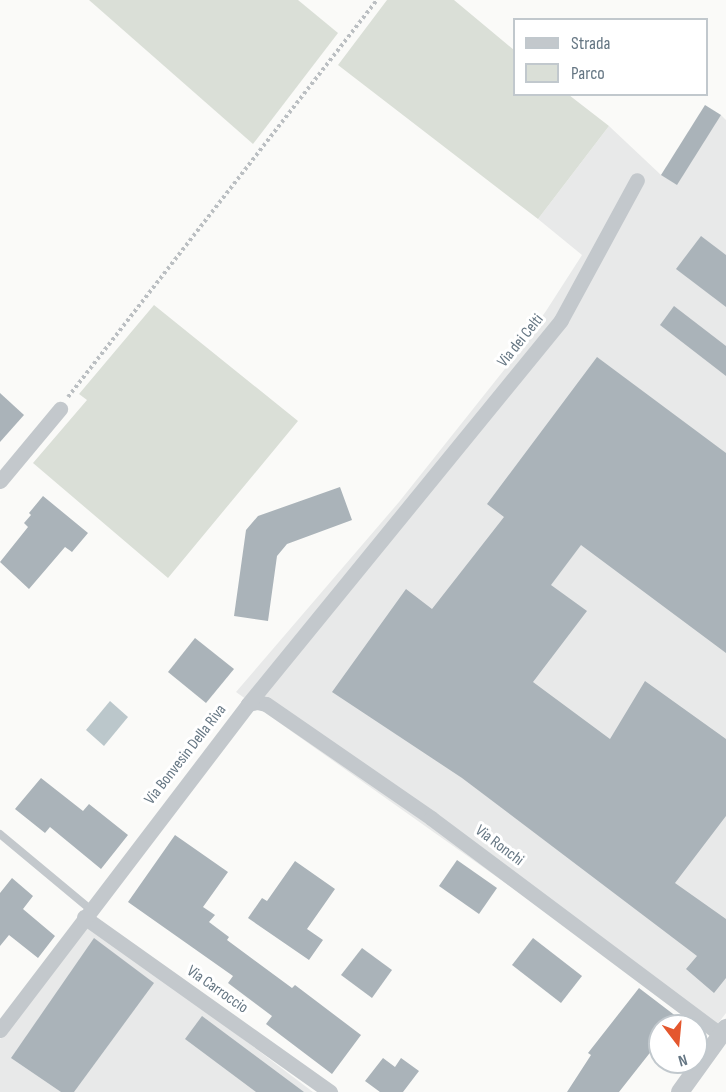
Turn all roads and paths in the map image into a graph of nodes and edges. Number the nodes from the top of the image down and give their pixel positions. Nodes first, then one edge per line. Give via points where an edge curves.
1 (377, 0) edge
2 (637, 180) dead end
3 (60, 409) joint
4 (0, 481) edge
5 (408, 508) joint
6 (248, 704) junction
7 (0, 834) edge
8 (87, 913) junction
9 (0, 1030) edge
10 (723, 1031) edge
11 (330, 1092) edge
12 (680, 1092) edge

1 - 3 path
2 - 5 street, Via dei Celti via 561,320
3 - 4 street
5 - 6 street, Via Bonvesin Della Riva
6 - 8 street, Via Bonvesin Della Riva
6 - 10 street, Via Ronchi via 266,704 432,818
7 - 8 lane
8 - 9 street, Via Bonvesin Della Riva
8 - 11 street, Via Carroccio
10 - 12 street

